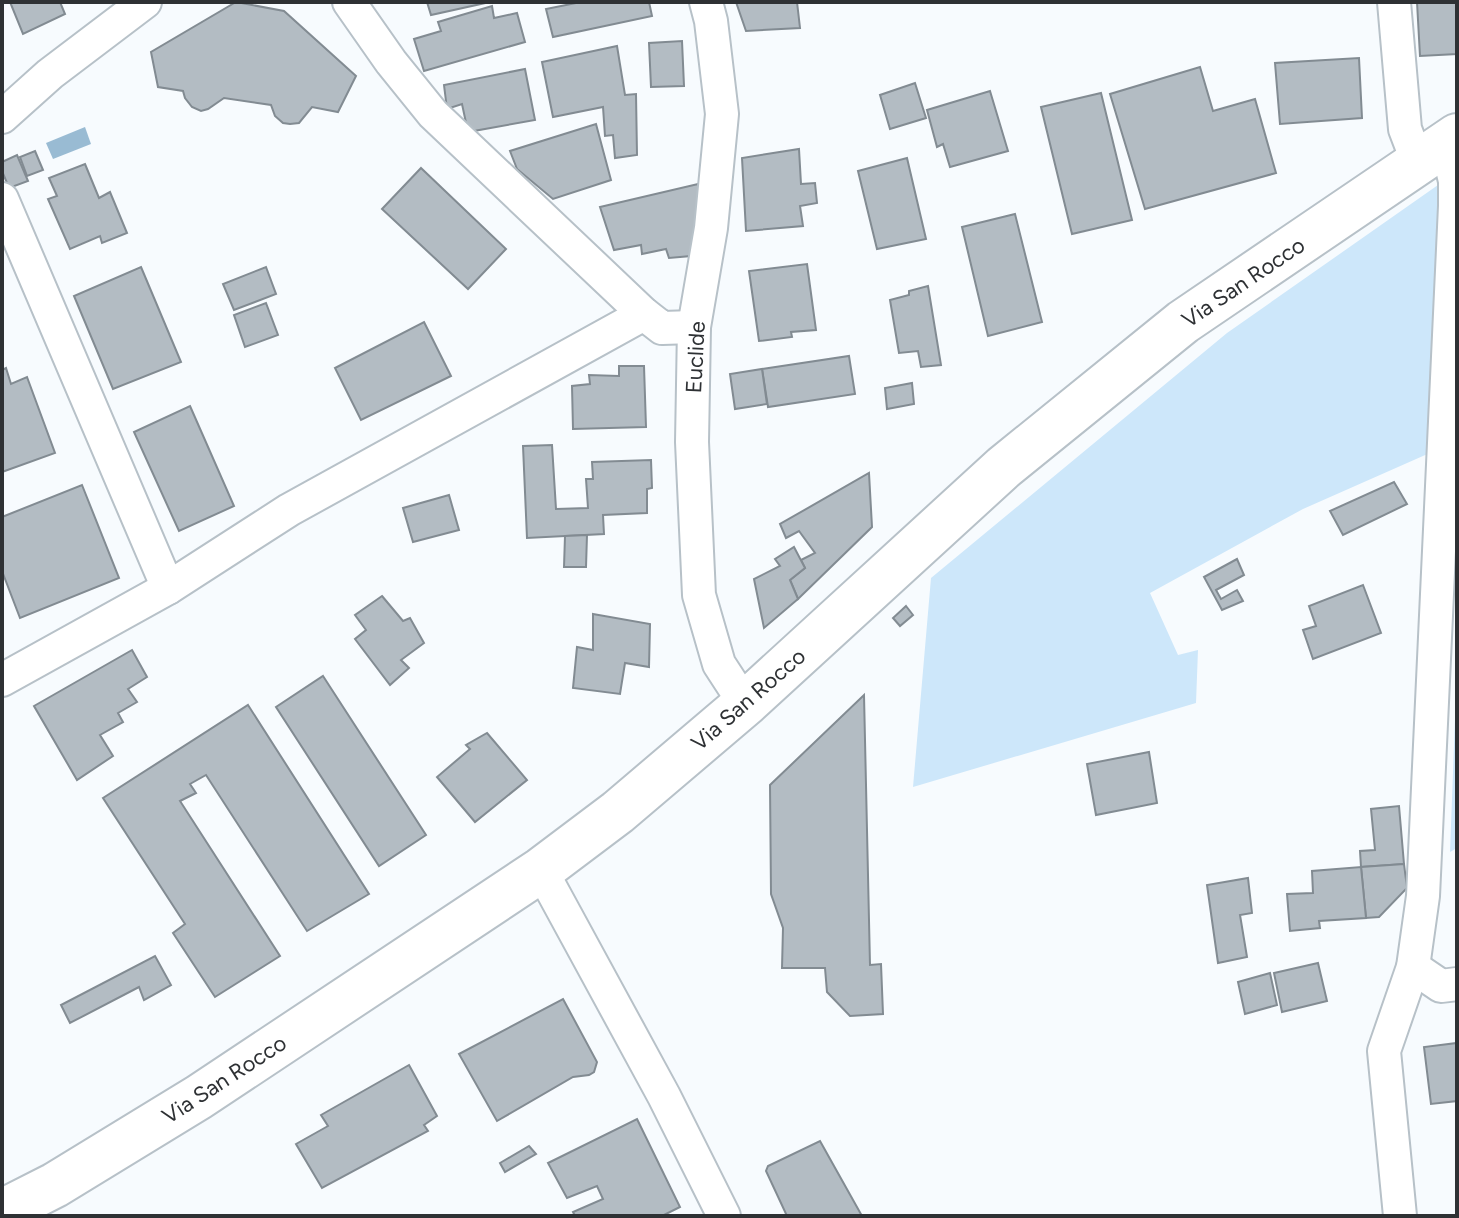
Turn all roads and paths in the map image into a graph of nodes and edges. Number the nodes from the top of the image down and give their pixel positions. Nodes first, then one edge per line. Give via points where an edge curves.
1 (145, 2) edge
2 (349, 2) edge
3 (706, 2) edge
4 (1394, 2) edge
5 (2, 117) edge
6 (1446, 144) edge
7 (2, 199) edge
8 (644, 314) junction
9 (694, 327) junction
10 (168, 588) junction
11 (2, 680) edge
12 (745, 704) junction
13 (541, 870) junction
14 (1413, 967) junction
15 (1457, 984) edge
16 (2, 1212) edge
17 (724, 1216) edge
18 (1400, 1216) edge

1 - 5 street
2 - 8 street via 433,114
3 - 9 street, Euclide via 722,114
4 - 6 street via 1405,129
6 - 12 street, Via San Rocco via 1183,322 1004,467
6 - 14 street via 1455,206 1423,896
7 - 10 street
8 - 9 street via 662,328
8 - 10 street via 289,510
9 - 12 street, Euclide via 692,442 699,595 719,664
10 - 11 street
12 - 13 street, Via San Rocco
13 - 16 street, Via San Rocco via 199,1097
13 - 17 street
14 - 15 street via 1441,986
14 - 18 street via 1384,1051

